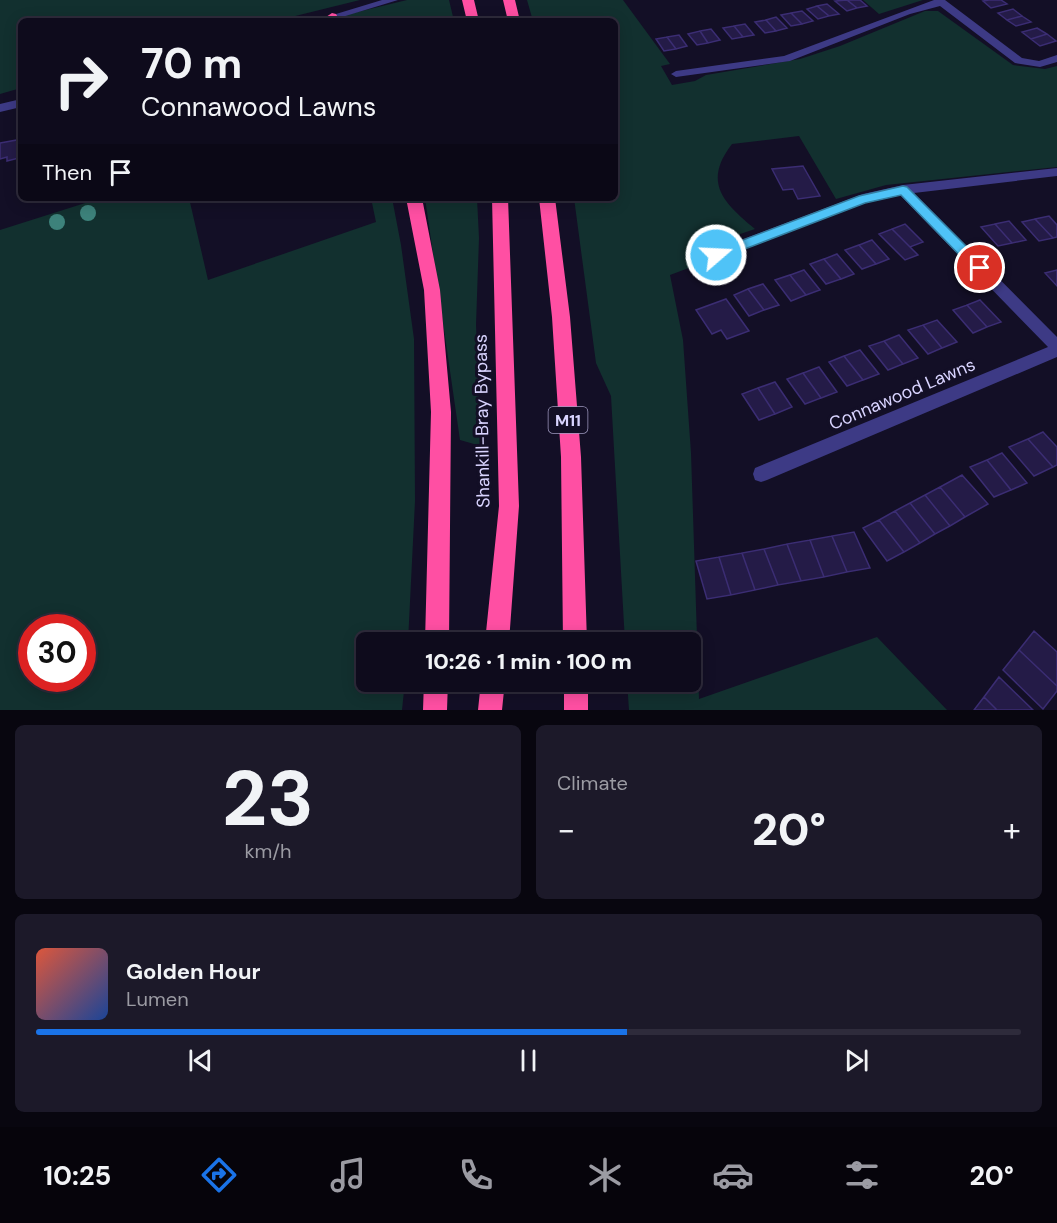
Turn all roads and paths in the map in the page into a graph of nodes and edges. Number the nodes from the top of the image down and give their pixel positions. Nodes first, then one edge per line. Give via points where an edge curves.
1 (393, 0) edge
2 (468, 0) edge
3 (509, 0) edge
4 (940, 1) edge
5 (336, 18) edge
6 (472, 18) edge
7 (513, 18) edge
8 (1057, 58) edge
9 (676, 74) dead end
10 (18, 103) edge
11 (0, 108) edge
12 (1057, 172) edge
13 (903, 190) junction
14 (415, 201) edge
15 (500, 201) edge
16 (547, 201) edge
17 (716, 255) dead end
18 (1057, 348) edge
19 (761, 474) dead end
20 (437, 632) edge
21 (498, 632) edge
22 (575, 632) edge
23 (436, 692) edge
24 (492, 692) edge
25 (576, 692) edge
26 (435, 710) edge
27 (490, 710) edge
28 (576, 710) edge

1 - 5 street
2 - 6 highway
3 - 7 highway
4 - 8 street via 1019,61 1040,63
4 - 9 street via 786,59
10 - 11 street
12 - 13 street
13 - 17 street via 863,199
13 - 18 street, Connawood Lawns
14 - 20 highway via 432,290 441,412
15 - 21 highway, Shankill-Bray Bypass via 509,506
16 - 22 highway, M11 via 571,457
18 - 19 street, Connawood Lawns
23 - 26 highway
24 - 27 highway
25 - 28 highway

